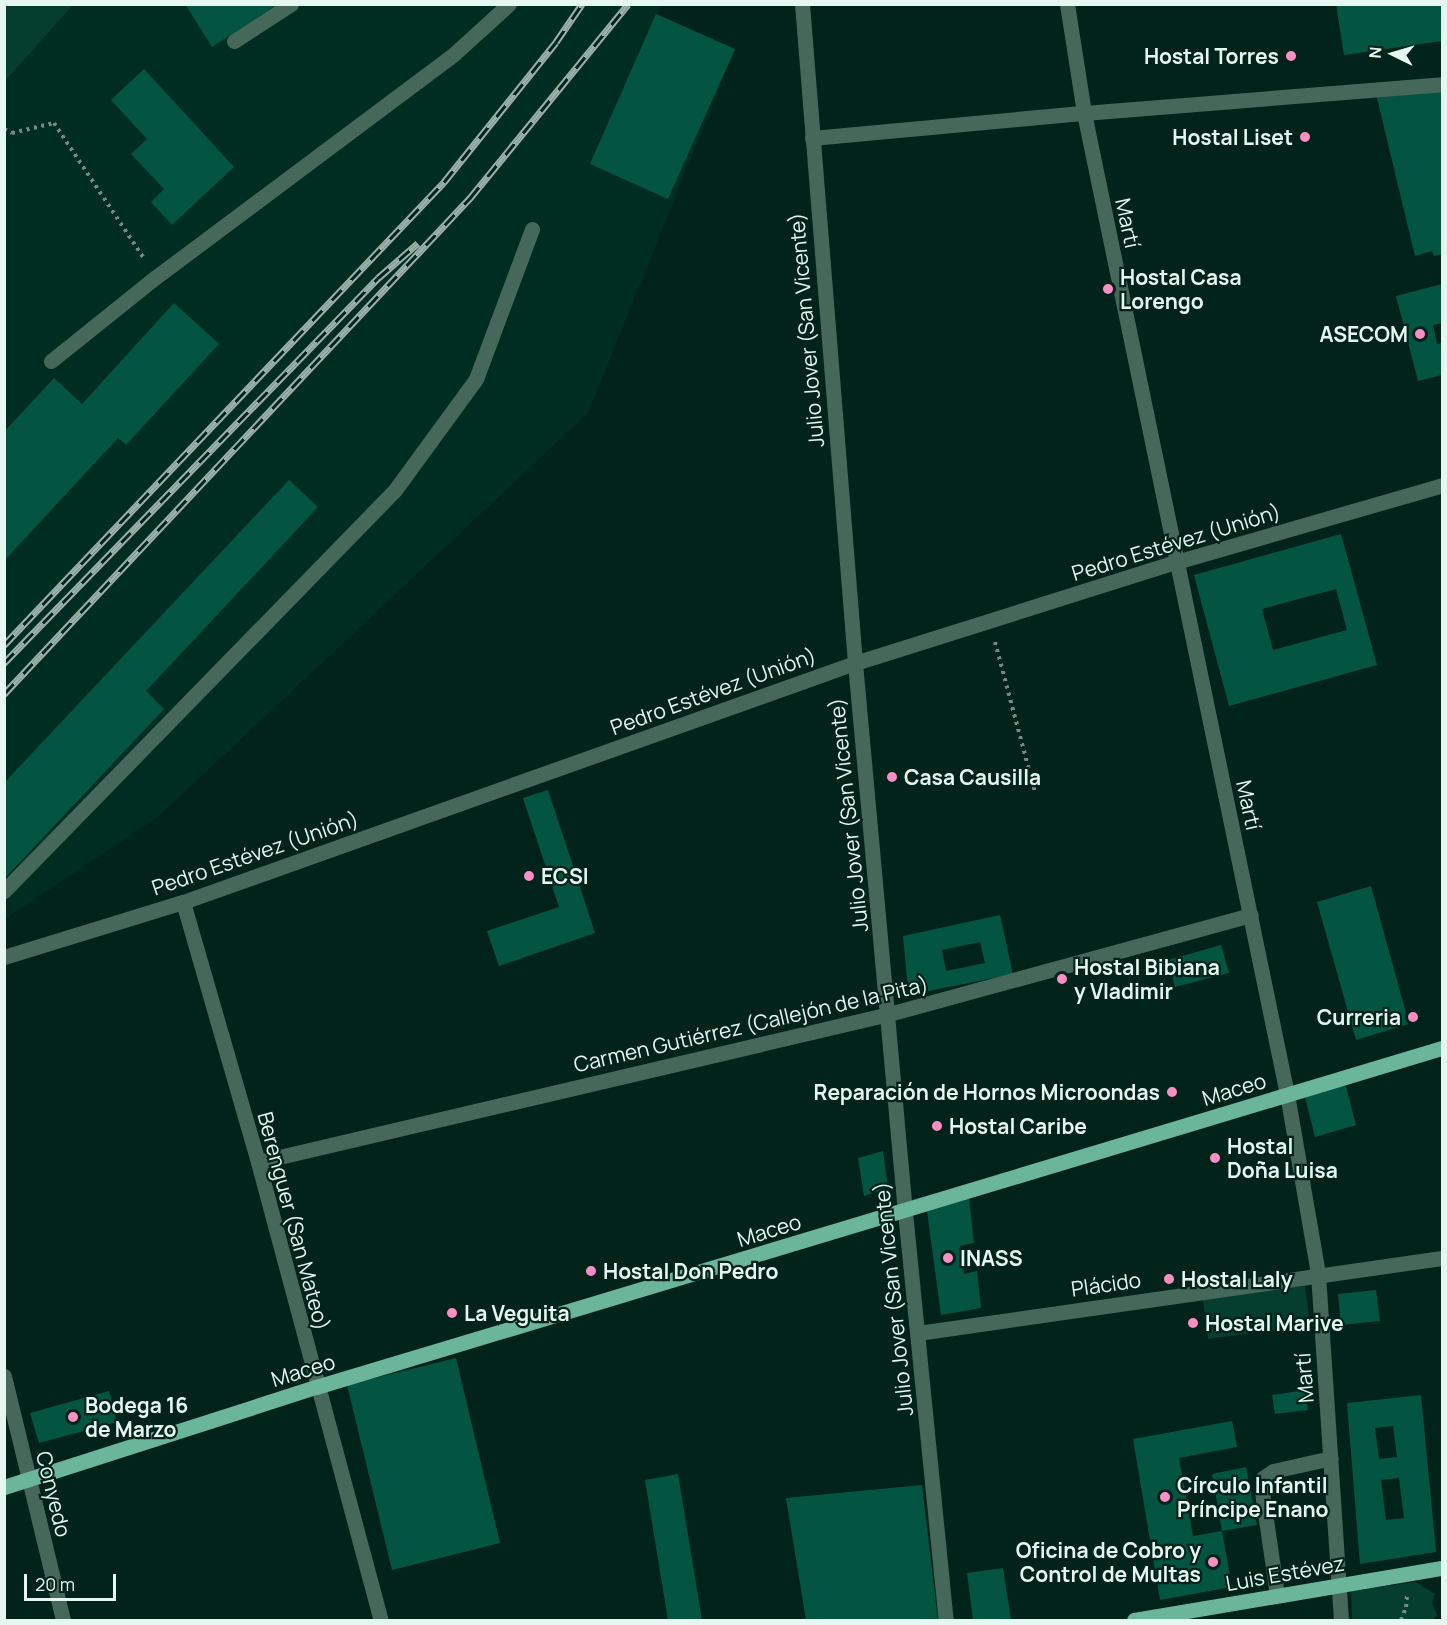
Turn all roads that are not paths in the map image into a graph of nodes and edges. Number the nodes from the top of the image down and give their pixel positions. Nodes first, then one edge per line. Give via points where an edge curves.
1 (291, 4) edge
2 (509, 4) edge
3 (802, 4) edge
4 (1066, 4) edge
5 (234, 42) dead end
6 (1443, 84) edge
7 (1084, 113) junction
8 (812, 138) junction
9 (532, 230) dead end
10 (51, 362) dead end
11 (1443, 485) edge
12 (1176, 562) junction
13 (855, 663) junction
14 (4, 891) edge
15 (183, 902) junction
16 (1251, 915) junction
17 (4, 957) edge
18 (889, 1014) junction
19 (1443, 1048) edge
20 (1287, 1094) junction
21 (258, 1162) junction
22 (905, 1212) junction
23 (1443, 1258) edge
24 (1318, 1274) junction
25 (918, 1333) junction
26 (4, 1376) edge
27 (316, 1387) junction
28 (1331, 1458) junction
29 (29, 1481) junction
30 (4, 1487) edge
31 (1443, 1568) edge
32 (1339, 1584) junction
33 (1276, 1595) junction
34 (63, 1620) edge
35 (381, 1620) edge
36 (946, 1620) edge
37 (1134, 1620) edge
38 (1341, 1620) edge

1 - 5 street
2 - 10 street via 454,54 156,277
3 - 8 street, Julio Jover (San Vicente)
4 - 7 street, Martí
6 - 7 street
7 - 8 street
7 - 12 street, Martí
8 - 13 street, Julio Jover (San Vicente)
9 - 14 street via 476,379 395,490
11 - 12 street, Pedro Estévez (Unión)
12 - 13 street, Pedro Estévez (Unión)
12 - 16 street, Martí
13 - 15 street, Pedro Estévez (Unión)
13 - 18 street, Julio Jover (San Vicente)
15 - 17 street, Pedro Estévez (Unión)
15 - 21 street, Berenguer (San Mateo)
16 - 18 street, Carmen Gutiérrez (Callejón de la Pita)
16 - 20 street, Martí
18 - 21 street, Carmen Gutiérrez (Callejón de la Pita)
18 - 22 street, Julio Jover (San Vicente)
19 - 20 main road, Maceo
20 - 22 main road, Maceo
20 - 24 street, Martí
21 - 27 street, Berenguer (San Mateo)
22 - 25 street, Julio Jover (San Vicente)
22 - 27 main road, Maceo
23 - 24 street, Plácido
24 - 25 street, Plácido
24 - 28 street, Martí
25 - 36 street, Julio Jover (San Vicente)
26 - 29 street, Conyedo
27 - 29 main road, Maceo
27 - 35 street, Berenguer (San Mateo)
28 - 32 street, Martí
28 - 33 street via 1273,1471 1263,1478
29 - 30 main road, Maceo
29 - 34 street, Conyedo
31 - 32 main road, Luis Estévez
32 - 33 main road, Luis Estévez
32 - 38 street, Martí
33 - 37 main road, Luis Estévez

